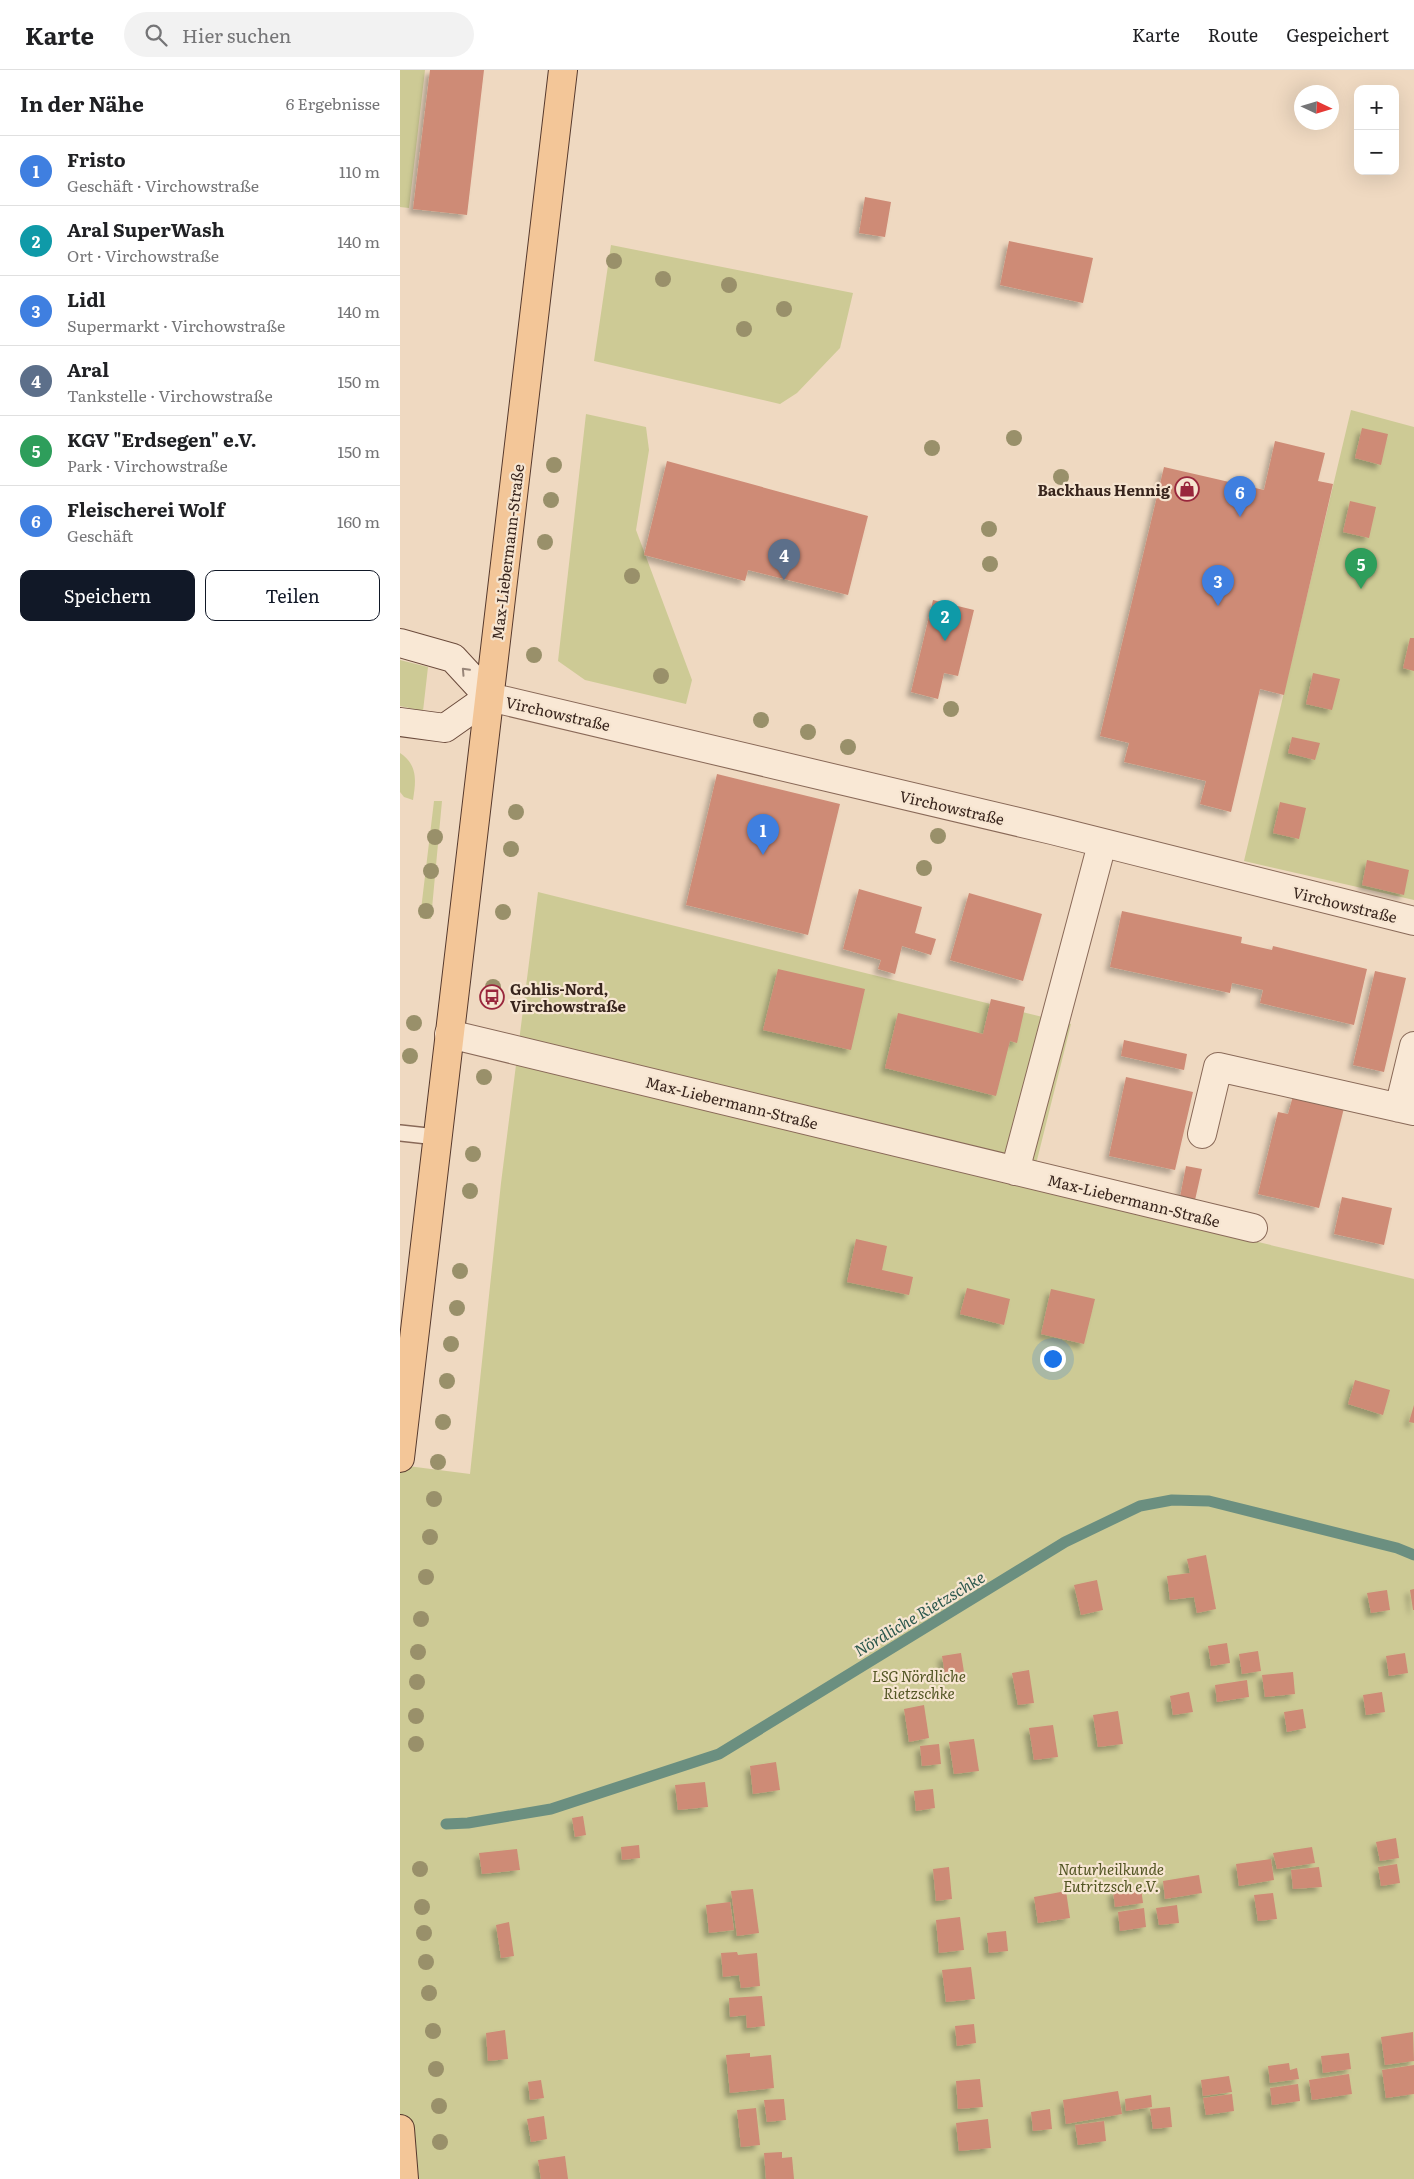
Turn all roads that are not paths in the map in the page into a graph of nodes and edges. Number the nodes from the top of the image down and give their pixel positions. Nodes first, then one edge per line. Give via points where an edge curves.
1 (563, 70) edge
2 (400, 643) edge
3 (489, 698) junction
4 (400, 722) edge
5 (1102, 844) junction
6 (1414, 922) edge
7 (449, 1034) junction
8 (1414, 1046) edge
9 (1406, 1110) edge
10 (400, 1133) edge
11 (1202, 1134) dead end
12 (437, 1137) junction
13 (1015, 1171) junction
14 (1253, 1228) dead end
15 (406, 1359) edge
16 (400, 1458) edge
17 (400, 2129) edge
18 (404, 2179) edge

1 - 3 main road, Max-Liebermann-Straße
3 -> 2 street, Virchowstraße via 453,658
3 - 4 street, Virchowstraße via 444,728
3 - 5 street, Virchowstraße via 690,743
3 - 7 main road, Max-Liebermann-Straße
5 - 6 street, Virchowstraße
5 - 13 street
7 - 12 main road, Max-Liebermann-Straße
7 - 13 street, Max-Liebermann-Straße
8 - 9 street
9 - 11 street via 1218,1067
10 - 12 lane
12 - 15 main road, Max-Liebermann-Straße
13 - 14 street, Max-Liebermann-Straße
15 - 16 main road, Max-Liebermann-Straße
17 - 18 main road

